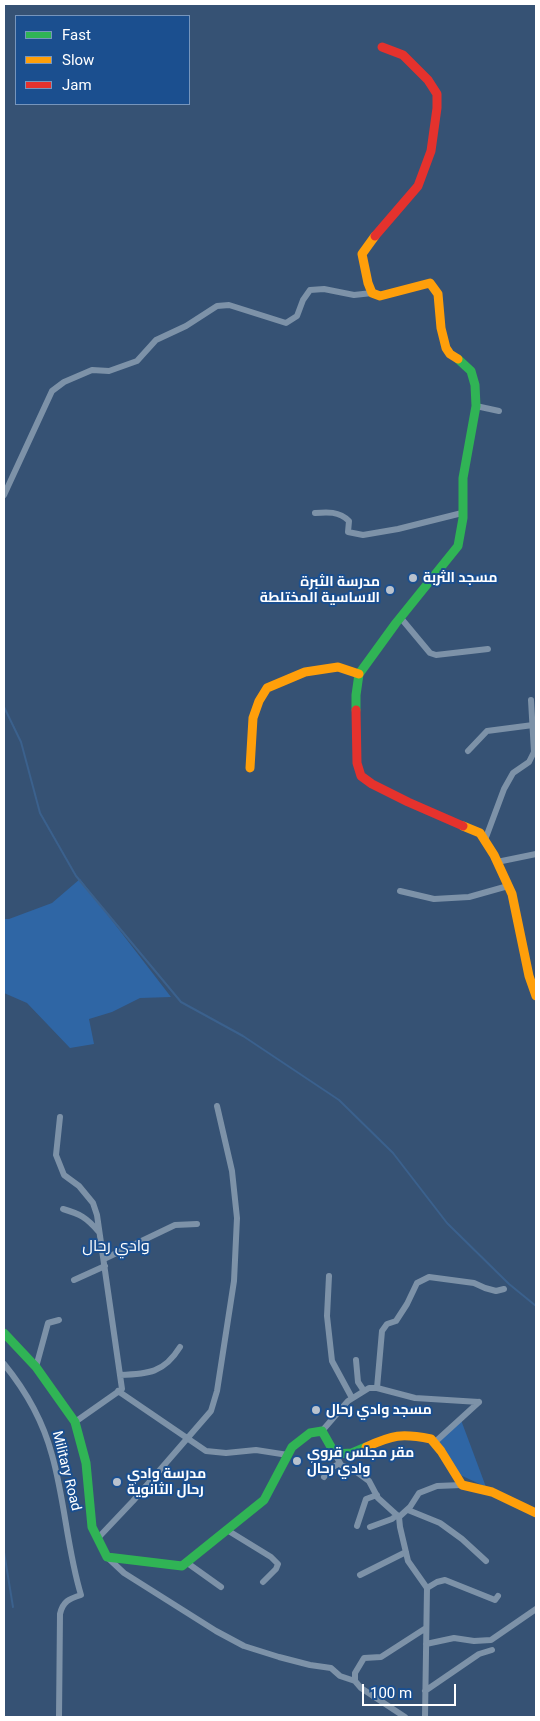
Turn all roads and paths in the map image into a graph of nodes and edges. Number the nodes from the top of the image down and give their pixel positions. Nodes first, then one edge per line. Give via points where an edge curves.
1 (382, 47) dead end
2 (372, 293) junction
3 (476, 406) junction
4 (499, 411) dead end
5 (4, 495) edge
6 (315, 513) dead end
7 (462, 513) junction
8 (400, 617) junction
9 (488, 649) dead end
10 (358, 674) junction
11 (531, 700) dead end
12 (532, 725) junction
13 (468, 751) dead end
14 (250, 768) dead end
15 (485, 840) junction
16 (536, 854) edge
17 (497, 862) junction
18 (508, 886) junction
19 (400, 890) dead end
20 (536, 996) edge
21 (217, 1106) dead end
22 (60, 1118) dead end
23 (62, 1209) dead end
24 (197, 1224) dead end
25 (100, 1233) junction
26 (104, 1263) junction
27 (329, 1276) dead end
28 (74, 1280) dead end
29 (504, 1289) dead end
30 (58, 1320) dead end
31 (4, 1333) edge
32 (180, 1347) dead end
33 (356, 1360) dead end
34 (4, 1364) edge
35 (36, 1368) junction
36 (120, 1375) junction
37 (377, 1388) junction
38 (364, 1391) junction
39 (118, 1392) junction
40 (352, 1398) junction
41 (74, 1422) junction
42 (322, 1431) junction
43 (188, 1438) junction
44 (434, 1443) junction
45 (335, 1454) junction
46 (288, 1455) junction
47 (340, 1463) junction
48 (324, 1477) dead end
49 (462, 1485) junction
50 (376, 1495) junction
51 (408, 1510) junction
52 (536, 1514) edge
53 (398, 1516) junction
54 (357, 1526) dead end
55 (370, 1527) dead end
56 (227, 1530) junction
57 (98, 1538) junction
58 (406, 1552) junction
59 (107, 1557) junction
60 (486, 1561) dead end
61 (186, 1562) junction
62 (360, 1574) dead end
63 (263, 1582) dead end
64 (221, 1587) dead end
65 (427, 1588) junction
66 (498, 1596) dead end
67 (536, 1610) edge
68 (426, 1628) junction
69 (426, 1644) junction
70 (492, 1650) dead end
71 (355, 1681) junction
72 (425, 1691) junction
73 (59, 1717) edge
74 (405, 1717) edge
75 (424, 1717) edge

1 - 2 street via 403,55 428,80 437,94 437,108 431,151 418,186 362,254
2 - 3 street via 380,296 430,283 438,294 446,348 471,371
2 - 5 street via 354,295 324,288 310,290 297,316 286,322 229,305 217,306 156,340 137,361 109,370 92,370 64,382 52,391
3 - 4 street
3 - 7 street via 463,478
6 - 7 street via 344,516 348,521 348,532 363,535
7 - 8 street via 458,546
8 - 9 street via 430,653
8 - 10 street
10 - 14 street via 338,667 322,669 305,672 267,688 253,718
10 - 15 street via 356,749 361,776 408,802 480,833
11 - 12 street
12 - 13 street via 487,731
12 - 15 street via 534,752 504,789
15 - 17 street
16 - 17 street
17 - 18 street
18 - 19 street via 469,897 434,899
18 - 20 street
21 - 43 street via 232,1170 237,1218 234,1281 217,1391 211,1411
22 - 25 street via 56,1155 64,1175 79,1186 93,1203
23 - 25 street via 80,1214
24 - 26 street via 175,1225
25 - 26 street
26 - 28 street
26 - 36 street
27 - 40 street via 327,1316 332,1362
29 - 37 street via 496,1291 474,1283 428,1277 417,1283 396,1321 387,1324 382,1331
30 - 35 street via 48,1323
31 - 35 street
32 - 36 street via 165,1364 148,1374
33 - 38 street via 358,1382
34 - 73 street, Military Road via 32,1405 52,1454 81,1594 64,1602 60,1614
35 - 41 street
36 - 39 street via 122,1389
37 - 38 street
37 - 44 street via 415,1398 479,1402
38 - 40 street
39 - 41 street
39 - 43 street
40 - 42 street
41 - 57 street via 86,1463 92,1527
42 - 45 street
42 - 46 street via 310,1433 292,1447
43 - 46 street via 206,1451 256,1450
43 - 57 street
44 - 45 street via 431,1439 400,1435 363,1450
44 - 49 street
45 - 47 street
46 - 56 street via 264,1500
47 - 48 street via 328,1470
47 - 50 street via 369,1481
49 - 51 street via 437,1486 418,1493
49 - 52 street via 492,1492
50 - 53 street
50 - 54 street via 366,1499
51 - 53 street
51 - 60 street via 440,1523
53 - 55 street
53 - 58 street
56 - 61 street
56 - 63 street via 278,1564
57 - 59 street
58 - 62 street
58 - 65 street via 408,1562
59 - 61 street via 182,1566
59 - 71 street via 124,1573 163,1599 244,1646 331,1668 340,1676
61 - 64 street
65 - 66 street via 444,1580 494,1600
65 - 68 street
67 - 69 street via 491,1640 454,1638
68 - 69 street
68 - 71 street via 381,1657 364,1658 355,1673
69 - 72 street
70 - 72 street via 479,1654
71 - 74 street
72 - 75 street

